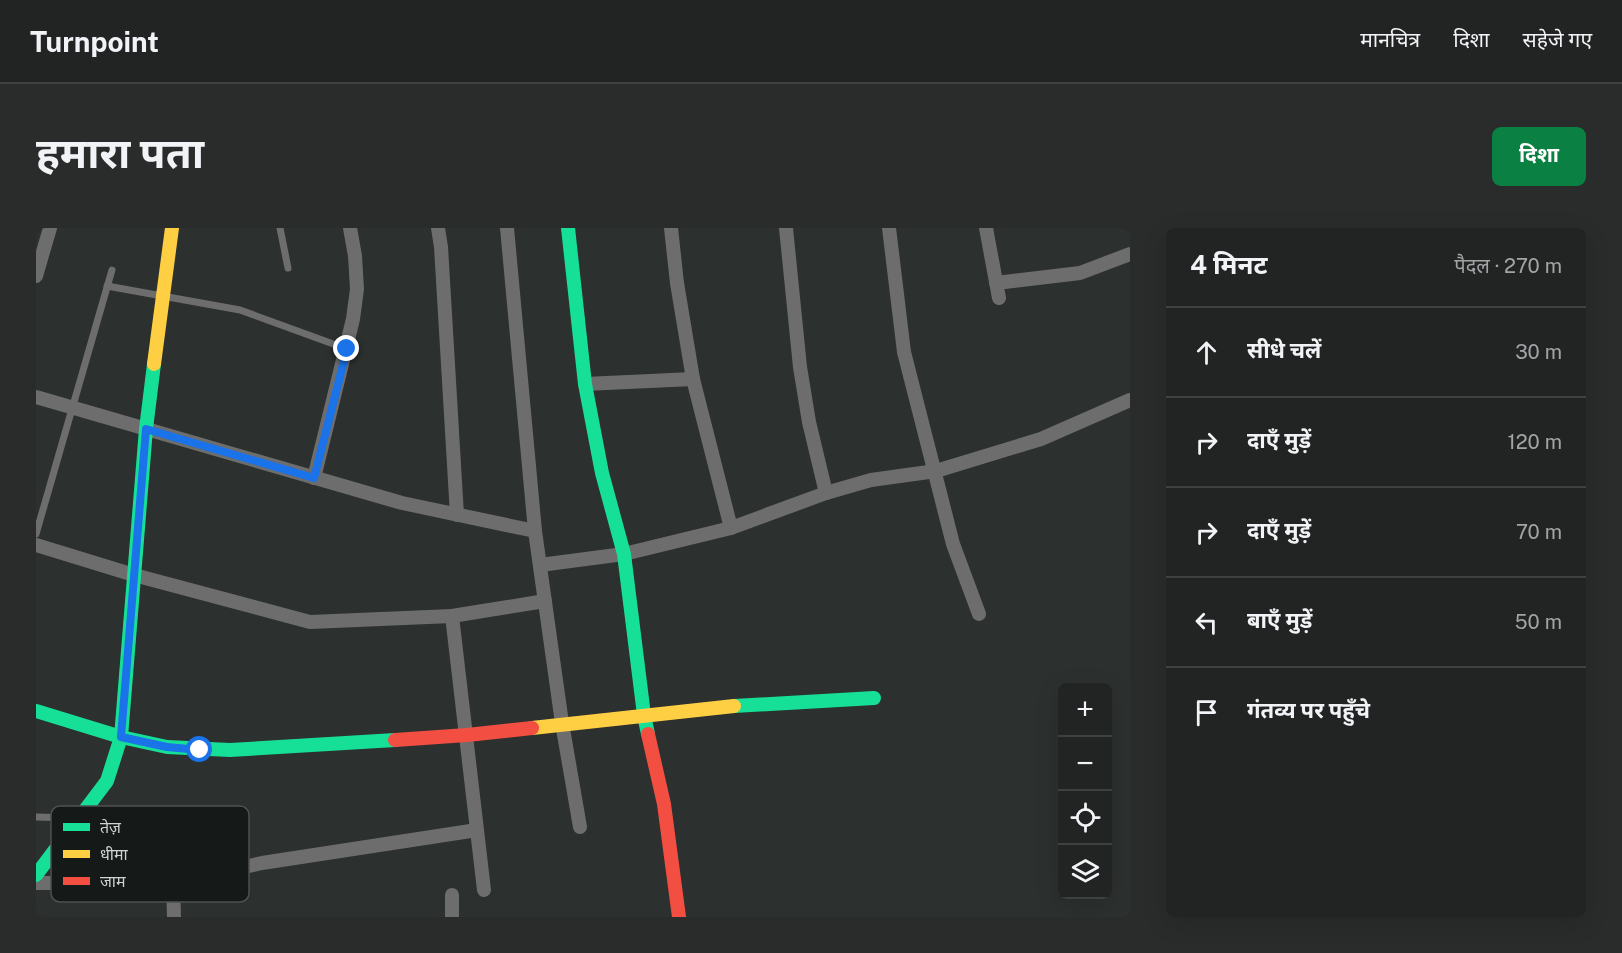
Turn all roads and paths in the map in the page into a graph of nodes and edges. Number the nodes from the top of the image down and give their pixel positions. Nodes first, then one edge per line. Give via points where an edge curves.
1 (50, 228) edge
2 (172, 228) edge
3 (280, 228) edge
4 (350, 228) edge
5 (438, 228) edge
6 (507, 228) edge
7 (568, 228) edge
8 (671, 228) edge
9 (786, 228) edge
10 (888, 228) edge
11 (986, 228) edge
12 (1130, 254) edge
13 (288, 268) dead end
14 (112, 270) dead end
15 (36, 276) edge
16 (996, 283) junction
17 (107, 286) junction
18 (163, 296) junction
19 (999, 298) dead end
20 (347, 349) junction
21 (693, 379) junction
22 (585, 384) junction
23 (36, 397) edge
24 (1130, 400) edge
25 (72, 408) junction
26 (146, 429) junction
27 (936, 471) junction
28 (314, 478) junction
29 (826, 493) junction
30 (458, 515) junction
31 (731, 528) junction
32 (535, 531) junction
33 (36, 534) edge
34 (36, 545) edge
35 (624, 554) junction
36 (540, 565) junction
37 (134, 575) junction
38 (545, 601) junction
39 (980, 614) dead end
40 (452, 616) junction
41 (874, 698) dead end
42 (36, 711) edge
43 (644, 715) junction
44 (562, 723) junction
45 (467, 735) junction
46 (121, 737) junction
47 (89, 806) edge
48 (36, 818) edge
49 (51, 818) edge
50 (580, 827) dead end
51 (477, 830) junction
52 (51, 855) edge
53 (249, 865) edge
54 (36, 875) edge
55 (484, 890) dead end
56 (452, 895) dead end
57 (174, 902) edge
58 (174, 917) edge
59 (452, 917) edge
60 (679, 917) edge

1 - 15 street
2 - 18 street
3 - 13 lane
4 - 20 street via 357,289
5 - 30 street
6 - 32 street
7 - 22 street
8 - 21 street
9 - 29 street via 800,367
10 - 27 street via 904,352
11 - 16 street
12 - 16 street via 1080,273
14 - 17 lane
16 - 19 street
17 - 18 lane
17 - 25 lane
18 - 20 lane via 240,310
18 - 26 street
20 - 28 street
21 - 22 street
21 - 31 street
22 - 35 street via 602,473
23 - 25 street
24 - 27 street via 1041,439
25 - 26 street
25 - 33 lane
26 - 28 street
26 - 37 street
27 - 29 street via 871,480
27 - 39 street via 953,544
28 - 30 street via 402,504
29 - 31 street
30 - 32 street
31 - 35 street
32 - 36 street
34 - 37 street
35 - 36 street
35 - 43 street
36 - 38 street
37 - 40 street via 310,622
37 - 46 street
38 - 40 street
38 - 44 street
40 - 45 street
41 - 43 street
42 - 46 street
43 - 44 street
43 - 60 street via 664,804
44 - 45 street
44 - 50 street
45 - 46 street via 230,750 167,747
45 - 51 street
46 - 47 street via 107,781
48 - 49 lane
51 - 53 street
51 - 55 street
52 - 54 street
56 - 59 street
57 - 58 street

